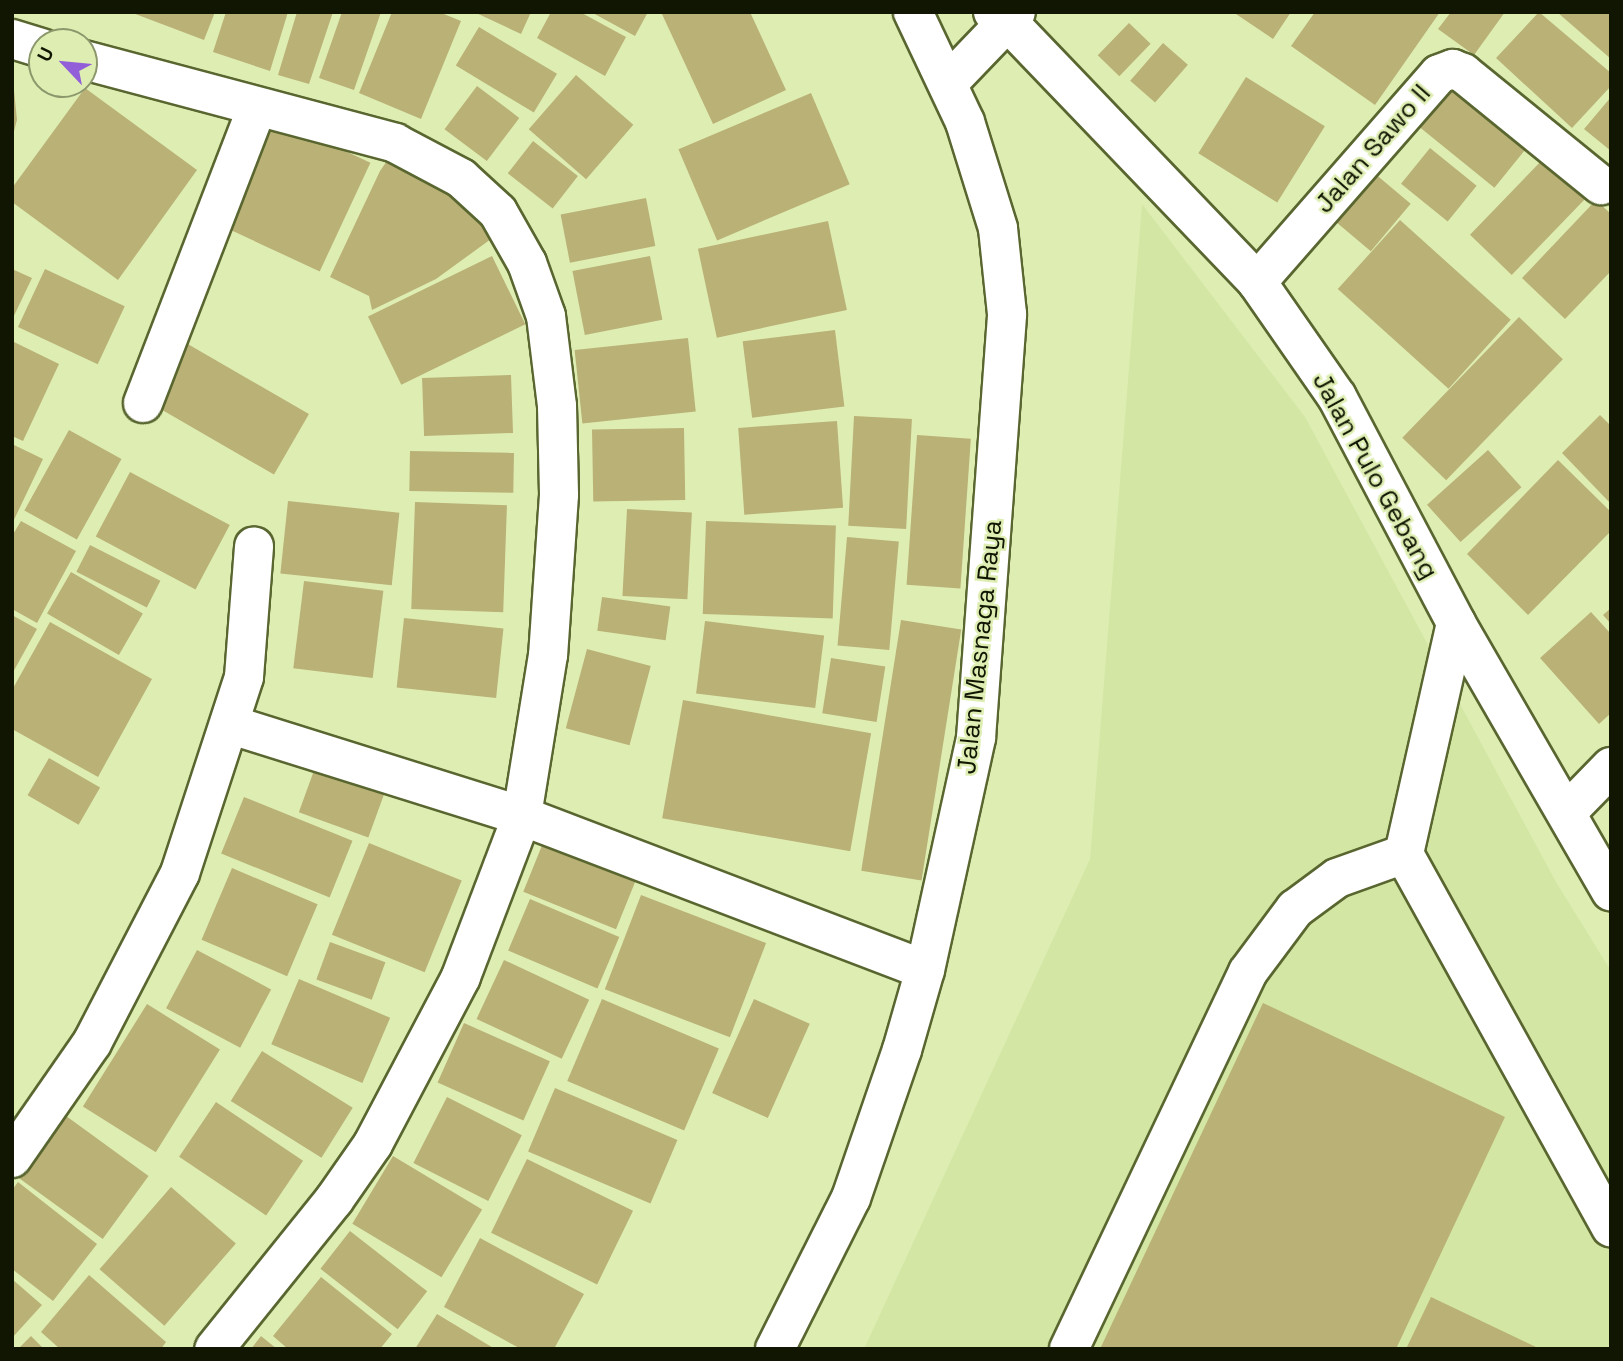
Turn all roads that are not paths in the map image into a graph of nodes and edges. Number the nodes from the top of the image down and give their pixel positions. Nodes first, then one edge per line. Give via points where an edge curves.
1 (913, 12) edge
2 (1006, 16) edge
3 (98, 64) edge
4 (948, 83) junction
5 (257, 108) junction
6 (1601, 185) dead end
7 (1257, 282) junction
8 (143, 403) dead end
9 (254, 546) dead end
10 (1456, 624) junction
11 (232, 725) junction
12 (1611, 767) edge
13 (1568, 811) junction
14 (522, 816) junction
15 (1404, 854) junction
16 (1611, 892) edge
17 (925, 970) junction
18 (12, 1158) edge
19 (1611, 1228) edge
20 (214, 1349) edge
21 (775, 1349) edge
22 (1069, 1349) edge

1 - 4 street, Jalan Masnaga Raya
2 - 4 street
2 - 7 street, Jalan Pulo Gebang
3 - 5 street
4 - 17 street, Jalan Masnaga Raya via 998,228 1007,314 976,737
5 - 8 street
5 - 14 street via 413,150 461,178 499,212 527,263 546,316 559,495 548,655
6 - 7 street, Jalan Sawo II via 1463,72 1446,71
7 - 10 street, Jalan Pulo Gebang via 1337,397
9 - 11 street via 251,626
10 - 13 street, Jalan Pulo Gebang
10 - 15 street
11 - 14 street
11 - 18 street via 180,873 125,984 92,1043
12 - 13 street
13 - 16 street, Jalan Pulo Gebang
14 - 17 street
14 - 20 street via 461,977 373,1144 334,1200
15 - 19 street
15 - 22 street via 1337,878 1295,909 1248,972
17 - 21 street, Jalan Masnaga Raya via 851,1198

